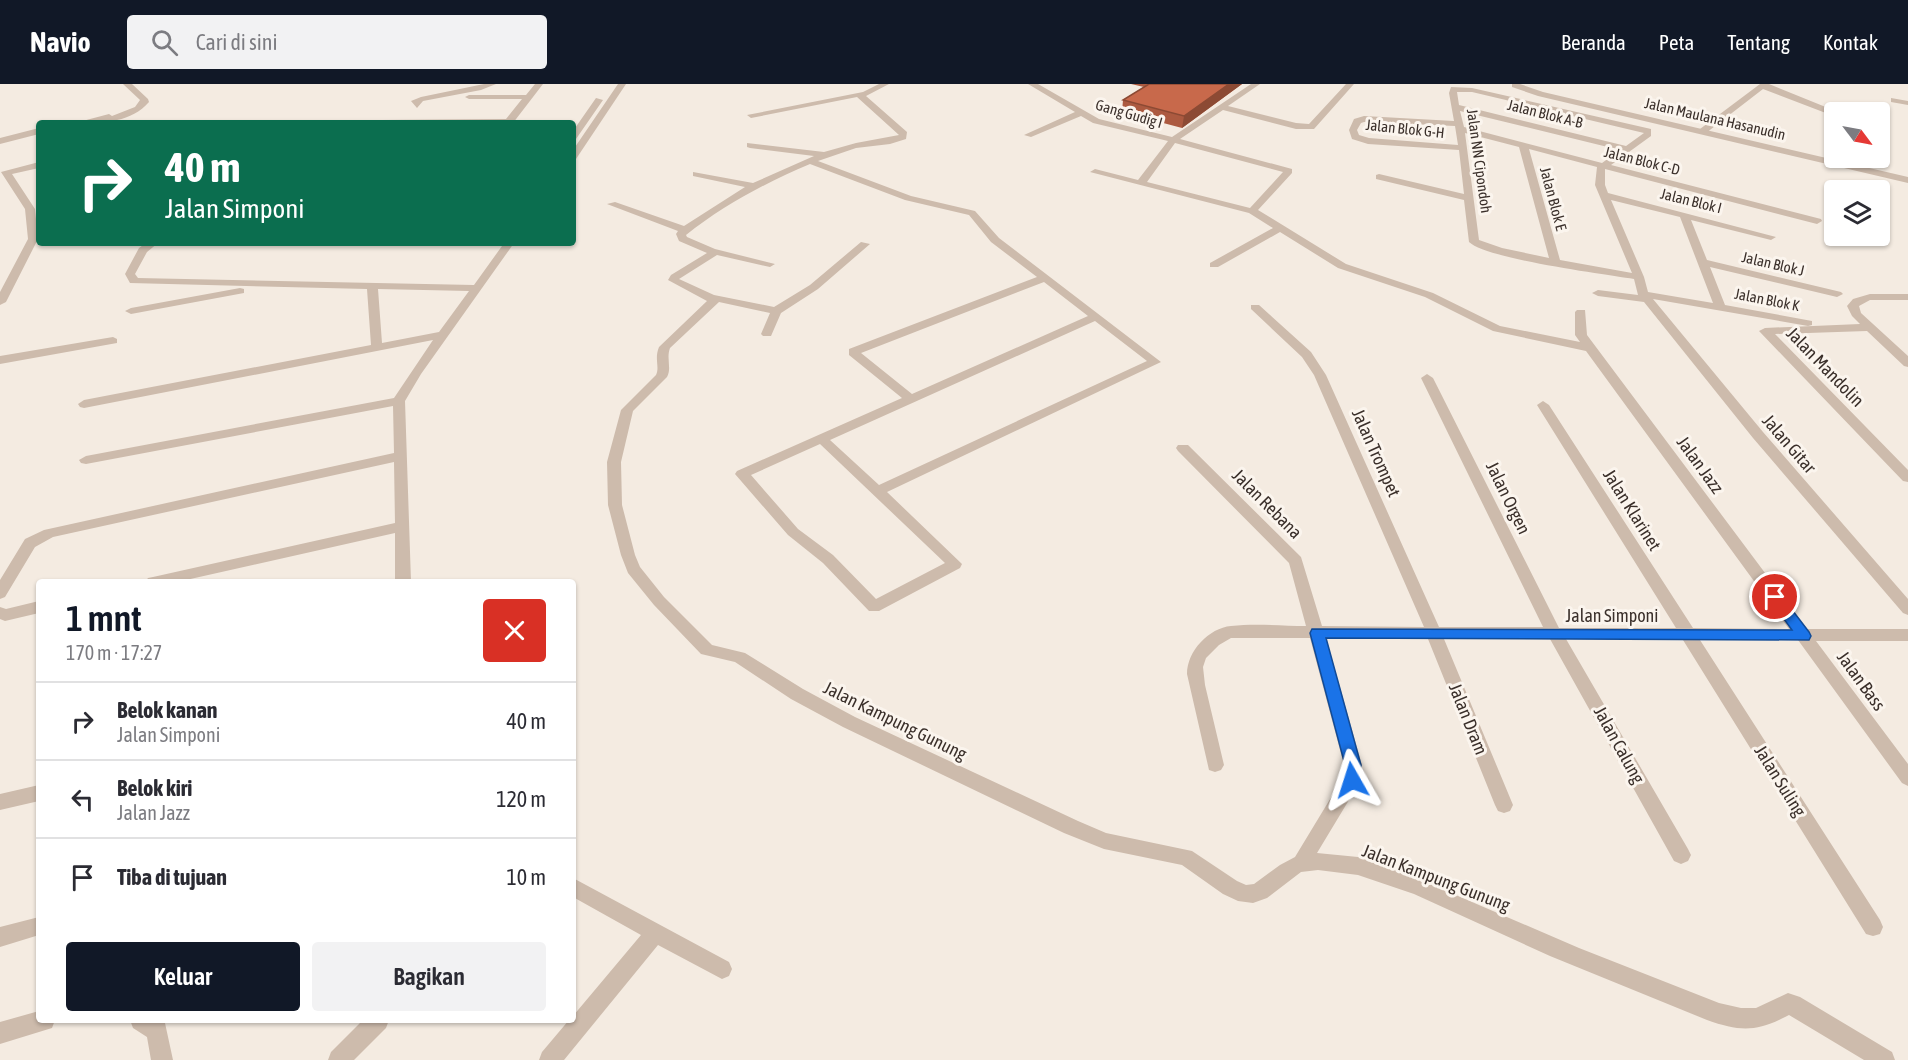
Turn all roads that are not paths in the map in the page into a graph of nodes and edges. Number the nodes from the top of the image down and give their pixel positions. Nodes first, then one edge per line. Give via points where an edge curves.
1 (127, 84) edge
2 (492, 84) edge
3 (540, 84) edge
4 (610, 84) edge
5 (622, 84) edge
6 (885, 84) edge
7 (1032, 84) edge
8 (1256, 84) edge
9 (1350, 84) edge
10 (1512, 85) edge
11 (1764, 85) edge
12 (1544, 92) junction
13 (862, 94) junction
14 (469, 97) dead end
15 (529, 98) junction
16 (1894, 100) dead end
17 (1908, 103) edge
18 (1533, 104) junction
19 (417, 105) dead end
20 (1456, 106) junction
21 (1221, 107) junction
22 (1824, 109) edge
23 (1080, 113) junction
24 (121, 114) junction
25 (751, 115) dead end
26 (93, 120) edge
27 (108, 120) edge
28 (510, 120) edge
29 (1460, 126) junction
30 (1708, 128) junction
31 (36, 132) edge
32 (576, 133) edge
33 (1028, 135) dead end
34 (1173, 140) junction
35 (0, 141) edge
36 (750, 145) dead end
37 (1523, 145) junction
38 (1463, 148) junction
39 (1628, 148) junction
40 (576, 153) edge
41 (828, 155) junction
42 (1814, 155) junction
43 (1824, 156) edge
44 (812, 162) junction
45 (36, 166) edge
46 (1602, 166) junction
47 (1883, 168) edge
48 (1095, 172) dead end
49 (3, 173) edge
50 (696, 174) dead end
51 (1908, 174) edge
52 (1379, 177) dead end
53 (1908, 180) edge
54 (1141, 183) junction
55 (753, 186) junction
56 (1604, 195) junction
57 (1469, 198) junction
58 (612, 204) dead end
59 (1252, 211) junction
60 (1684, 215) junction
61 (1818, 221) dead end
62 (1280, 228) junction
63 (685, 230) junction
64 (1771, 237) dead end
65 (36, 238) edge
66 (865, 244) dead end
67 (149, 246) edge
68 (507, 246) edge
69 (712, 251) junction
70 (1555, 261) junction
71 (1702, 262) junction
72 (770, 264) dead end
73 (1214, 265) dead end
74 (1639, 277) junction
75 (1045, 278) junction
76 (273, 285) junction
77 (372, 286) junction
78 (477, 288) junction
79 (1598, 293) dead end
80 (1837, 294) dead end
81 (1645, 296) junction
82 (1908, 297) edge
83 (712, 298) junction
84 (0, 302) edge
85 (1720, 306) junction
86 (1255, 308) dead end
87 (131, 311) dead end
88 (776, 311) junction
89 (1581, 312) dead end
90 (1095, 317) junction
91 (1808, 324) dead end
92 (1868, 327) junction
93 (767, 334) dead end
94 (443, 335) junction
95 (113, 341) dead end
96 (377, 348) junction
97 (1591, 348) junction
98 (0, 360) edge
99 (1908, 363) edge
100 (1427, 378) dead end
101 (911, 399) junction
102 (399, 401) junction
103 (84, 404) dead end
104 (1543, 405) dead end
105 (822, 439) junction
106 (1183, 448) dead end
107 (400, 456) junction
108 (86, 460) dead end
109 (1908, 478) edge
110 (878, 491) junction
111 (402, 526) junction
112 (174, 579) edge
113 (403, 579) edge
114 (0, 593) edge
115 (36, 608) edge
116 (1908, 609) edge
117 (0, 613) edge
118 (1317, 633) junction
119 (1434, 634) junction
120 (1557, 635) junction
121 (1687, 635) junction
122 (1908, 635) edge
123 (1804, 636) junction
124 (1215, 765) dead end
125 (1908, 778) edge
126 (36, 794) edge
127 (0, 802) edge
128 (1503, 805) dead end
129 (1681, 855) dead end
130 (1302, 863) junction
131 (576, 889) edge
132 (36, 927) edge
133 (1873, 927) dead end
134 (656, 932) junction
135 (0, 937) edge
136 (722, 969) dead end
137 (36, 1022) edge
138 (375, 1023) edge
139 (156, 1024) edge
140 (0, 1033) edge
141 (162, 1060) edge
142 (339, 1060) edge
143 (550, 1060) edge
144 (1884, 1060) edge

1 - 24 street via 145,102 138,109
2 - 19 street via 421,99 415,101
3 - 15 street
4 - 32 street
5 - 40 street
6 - 13 street
7 - 23 street, Gang Gudig I
8 - 21 street
9 - 21 street via 1311,127
10 - 12 street, Jalan Maulana Hasanudin
11 - 22 street
11 - 30 street
12 - 18 street
12 - 30 street, Jalan Maulana Hasanudin
13 - 25 street
13 - 41 street via 903,137 862,143
14 - 15 street
15 - 28 street
16 - 17 street
18 - 20 street, Jalan NN Cipondoh via 1459,88 1453,93
18 - 39 street via 1648,131
20 - 29 street, Jalan NN Cipondoh
20 - 39 street, Jalan Blok A-B
21 - 34 street
23 - 33 street
23 - 34 street, Gang Gudig I via 1105,124
24 - 26 street
24 - 27 street
29 - 37 street, Jalan Blok C-D
29 - 38 street, Jalan NN Cipondoh
29 - 38 street, Jalan Blok G-H via 1364,119 1353,130 1355,137 1368,141
30 - 42 street, Jalan Maulana Hasanudin
31 - 35 street
34 - 54 street, Gang Gudig I
34 - 59 street via 1289,171
36 - 41 street
37 - 46 street, Jalan Blok C-D
37 - 70 street, Jalan Blok E
38 - 57 street, Jalan NN Cipondoh
39 - 46 street
41 - 44 street
42 - 43 street, Jalan Maulana Hasanudin
42 - 53 street, Jalan Maulana Hasanudin
44 - 55 street
44 - 75 street via 908,198 972,213 995,240
45 - 49 street
46 - 56 street
46 - 61 street, Jalan Blok C-D
47 - 51 street, Jalan Maulana Hasanudin
48 - 54 street
49 - 65 street via 30,209
50 - 55 street
52 - 57 street
54 - 59 street
55 - 63 street
56 - 60 street, Jalan Blok I
56 - 74 street
57 - 70 street, Jalan NN Cipondoh via 1474,242 1478,245
58 - 63 street
59 - 62 street
60 - 64 street, Jalan Blok I
60 - 71 street
62 - 73 street
62 - 97 street via 1342,266 1429,295 1497,329
63 - 69 street via 682,239
65 - 84 street
66 - 88 street
67 - 76 street via 130,274 134,281
68 - 78 street
69 - 72 street
69 - 83 street via 673,279
70 - 74 street
71 - 80 street, Jalan Blok J
71 - 85 street
74 - 81 street
75 - 90 street
75 - 101 street via 853,351
76 - 77 street
76 - 87 street
77 - 78 street
77 - 96 street
78 - 94 street
79 - 81 street, Jalan Blok K
81 - 85 street, Jalan Blok K
81 - 116 street, Jalan Gitar
82 - 92 street via 1859,300 1853,306
83 - 88 street
83 - 130 street, Jalan Kampung Gunung via 713,302 665,347 662,377 627,410 614,462 615,505 633,569 701,646 739,657 849,722 1071,827 1104,841 1185,857 1243,894 1265,889 1287,869
85 - 91 street, Jalan Blok K
86 - 119 street, Jalan Trompet via 1307,355 1320,375
88 - 93 street
89 - 97 street, Jalan Jazz via 1579,332
90 - 101 street
90 - 110 street via 1155,363
92 - 99 street
92 - 109 street, Jalan Mandolin via 1764,331
94 - 96 street
94 - 102 street
95 - 98 street
96 - 103 street
97 - 123 street, Jalan Jazz
100 - 120 street, Jalan Orgen
101 - 105 street
102 - 107 street
102 - 108 street
104 - 121 street, Jalan Klarinet
105 - 110 street
105 - 110 street via 742,474 793,531 828,559 874,607 956,564
106 - 118 street, Jalan Rebana via 1296,561
107 - 111 street
107 - 114 street via 49,532 30,543
111 - 112 street
111 - 113 street
115 - 117 street
118 - 119 street, Jalan Simponi
118 - 124 street, Jalan Simponi via 1230,632 1215,637 1206,646 1194,669
118 - 130 street, Jalan Rebana via 1353,765 1346,793
119 - 120 street, Jalan Simponi
119 - 128 street, Jalan Dram
120 - 121 street, Jalan Simponi
120 - 129 street, Jalan Calung
121 - 123 street, Jalan Simponi
121 - 133 street, Jalan Suling
122 - 123 street, Jalan Simponi
123 - 125 street, Jalan Bass
126 - 127 street
130 - 144 street, Jalan Kampung Gunung via 1341,863 1415,886 1572,955 1739,1019 1762,1017 1788,1004 1800,1008
131 - 134 street
132 - 135 street
134 - 136 street
134 - 143 street
137 - 140 street
138 - 142 street
139 - 141 street

